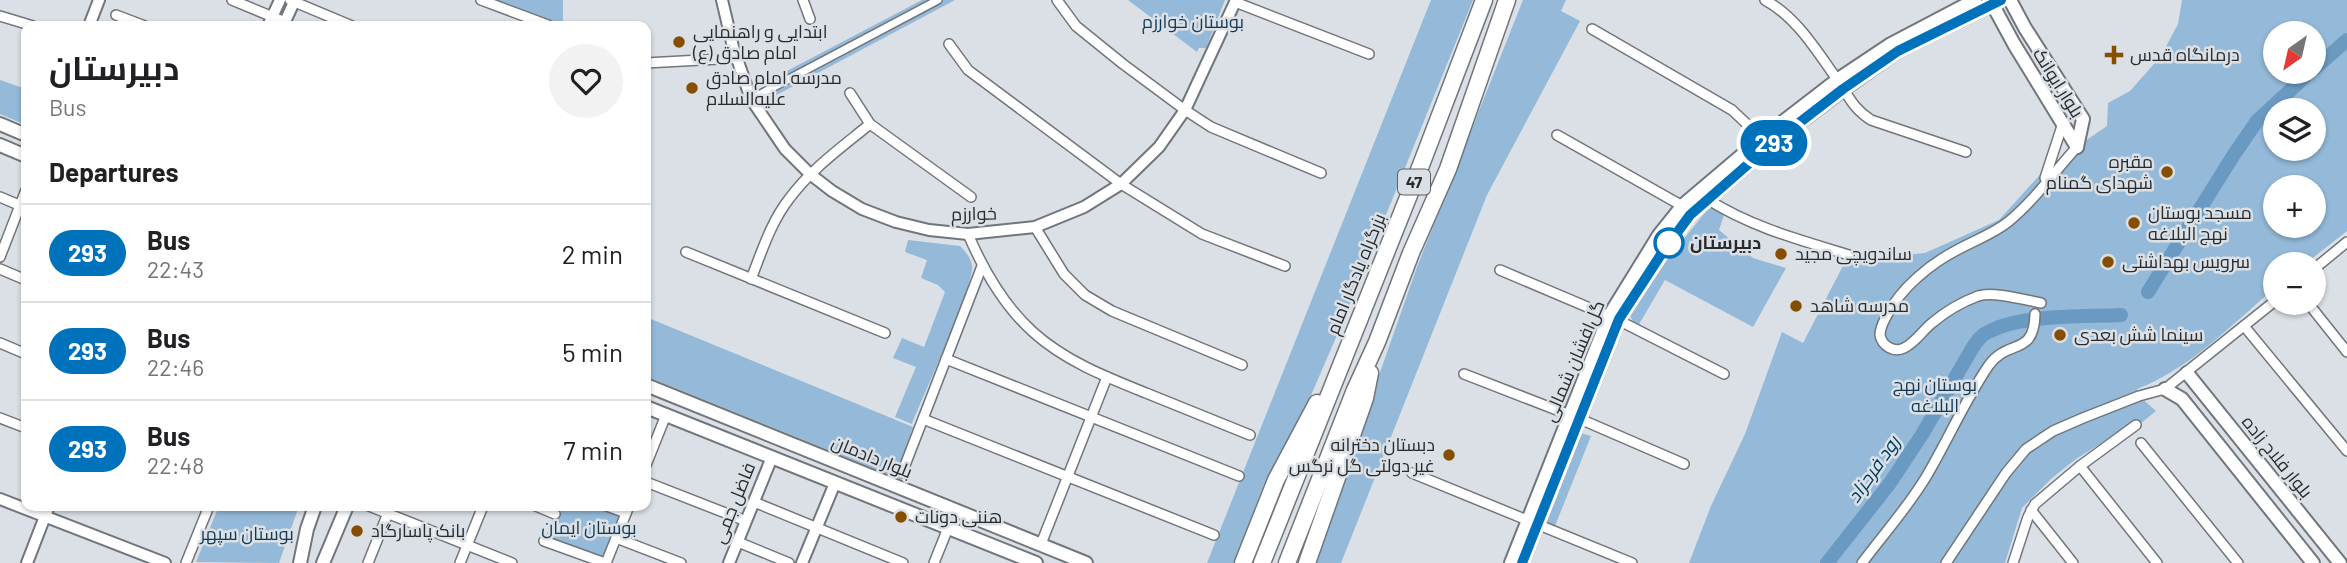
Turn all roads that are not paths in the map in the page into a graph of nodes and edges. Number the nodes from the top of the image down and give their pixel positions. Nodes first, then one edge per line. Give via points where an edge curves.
1 (99, 0) edge
2 (232, 0) edge
3 (280, 0) edge
4 (481, 0) edge
5 (722, 0) edge
6 (803, 0) edge
7 (938, 0) edge
8 (1057, 0) edge
9 (1484, 0) edge
10 (1507, 0) edge
11 (1765, 0) edge
12 (1975, 0) edge
13 (2010, 0) edge
14 (293, 1) edge
15 (1236, 1) edge
16 (1994, 2) edge
17 (116, 15) dead end
18 (0, 16) edge
19 (810, 19) dead end
20 (91, 21) edge
21 (132, 21) edge
22 (271, 21) edge
23 (285, 21) edge
24 (340, 21) edge
25 (537, 21) edge
26 (21, 22) edge
27 (1592, 29) dead end
28 (948, 44) dead end
29 (1369, 54) dead end
30 (737, 58) junction
31 (651, 63) edge
32 (1840, 84) junction
33 (850, 93) dead end
34 (751, 99) junction
35 (1185, 110) junction
36 (2063, 123) junction
37 (0, 124) edge
38 (870, 124) junction
39 (21, 133) edge
40 (1557, 135) dead end
41 (1765, 142) junction
42 (0, 145) edge
43 (2077, 147) junction
44 (1966, 152) dead end
45 (21, 154) edge
46 (1321, 173) dead end
47 (810, 174) junction
48 (1121, 184) junction
49 (2043, 185) junction
50 (0, 197) edge
51 (971, 197) dead end
52 (1707, 199) junction
53 (21, 206) edge
54 (1688, 209) junction
55 (21, 211) edge
56 (1035, 227) junction
57 (968, 234) junction
58 (2347, 242) edge
59 (686, 252) dead end
60 (1849, 255) dead end
61 (0, 257) edge
62 (2326, 259) edge
63 (982, 266) junction
64 (1285, 266) dead end
65 (0, 269) edge
66 (1500, 271) dead end
67 (21, 278) edge
68 (751, 279) junction
69 (2041, 303) dead end
70 (2263, 311) edge
71 (2035, 314) dead end
72 (2318, 315) edge
73 (1614, 318) junction
74 (2244, 326) junction
75 (885, 332) dead end
76 (1377, 342) junction
77 (0, 343) edge
78 (21, 352) edge
79 (2347, 352) edge
80 (946, 359) junction
81 (1341, 362) junction
82 (1242, 365) dead end
83 (2187, 373) junction
84 (1464, 374) dead end
85 (1724, 374) dead end
86 (1107, 377) junction
87 (651, 387) edge
88 (2165, 389) junction
89 (651, 409) edge
90 (666, 415) junction
91 (1091, 417) junction
92 (1575, 417) junction
93 (0, 418) edge
94 (923, 419) junction
95 (2136, 425) dead end
96 (21, 426) edge
97 (1250, 435) dead end
98 (2141, 443) dead end
99 (651, 448) edge
100 (2347, 451) edge
101 (772, 457) junction
102 (1684, 464) dead end
103 (2080, 466) junction
104 (902, 473) dead end
105 (1412, 473) dead end
106 (1068, 476) junction
107 (1239, 476) dead end
108 (835, 482) junction
109 (651, 484) edge
110 (0, 499) edge
111 (754, 502) junction
112 (21, 507) edge
113 (2031, 510) junction
114 (30, 511) edge
115 (47, 511) edge
116 (207, 511) edge
117 (313, 511) edge
118 (345, 511) edge
119 (383, 511) edge
120 (481, 511) edge
121 (548, 511) edge
122 (628, 511) edge
123 (388, 513) junction
124 (555, 514) dead end
125 (45, 517) junction
126 (1533, 521) junction
127 (746, 522) junction
128 (817, 528) junction
129 (948, 528) junction
130 (307, 529) junction
131 (1214, 535) dead end
132 (616, 537) junction
133 (544, 541) dead end
134 (737, 542) junction
135 (1041, 544) junction
136 (467, 545) junction
137 (27, 563) edge
138 (165, 563) edge
139 (186, 563) edge
140 (290, 563) edge
141 (300, 563) edge
142 (323, 563) edge
143 (368, 563) edge
144 (460, 563) edge
145 (512, 563) edge
146 (605, 563) edge
147 (681, 563) edge
148 (729, 563) edge
149 (789, 563) edge
150 (802, 563) edge
151 (903, 563) edge
152 (934, 563) edge
153 (1035, 563) edge
154 (1086, 563) edge
155 (1243, 563) edge
156 (1262, 563) edge
157 (1287, 563) edge
158 (1307, 563) edge
159 (1511, 563) edge
160 (1522, 563) edge
161 (1632, 563) edge
162 (1862, 563) edge
163 (1946, 563) edge
164 (2013, 563) edge
165 (2073, 563) edge
166 (2157, 563) edge
167 (2238, 563) edge
168 (2313, 563) edge
169 (2340, 563) edge

1 - 20 street
2 - 22 street
3 - 22 street
4 - 25 street
5 - 30 street, خوارزم
6 - 19 street
7 - 34 street
8 - 35 street via 1076,26
9 - 81 highway, بزرگراه یادگار امام / 47
10 - 76 highway, 47 via 1448,169
11 - 32 street via 1805,36
12 - 32 main road, گل‌افشان شمالی via 1891,44
13 - 43 main road, بلوار ایوانک via 2084,119
14 - 23 street
14 - 24 street
15 - 29 street
15 - 35 street, خوارزم
16 - 32 main road, گل‌افشان شمالی
16 - 36 main road, بلوار ایوانک
17 - 21 street
18 - 26 street
27 - 41 street via 1732,110
28 - 48 street via 968,70
30 - 31 street
30 - 34 street, خوارزم
32 - 41 main road, گل‌افشان شمالی
32 - 44 street via 1858,111 1871,120
33 - 38 street
34 - 47 street, خوارزم via 785,149
35 - 46 street via 1211,127
35 - 48 street, خوارزم via 1159,147
36 - 43 main road, بلوار ایوانک
36 - 49 street
37 - 39 main road
38 - 47 street
38 - 51 street
40 - 54 street
41 - 52 main road, گل‌افشان شمالی
41 - 54 main road, گل‌افشان شمالی
42 - 45 main road
43 - 49 street
47 - 57 street, خوارزم via 862,209 885,218
47 - 68 street via 770,230
48 - 56 street, خوارزم via 1084,207
48 - 64 street via 1202,234
49 - 69 street via 2006,224 1953,251 1904,291 1880,335 1890,348 1906,348 1932,323 1981,295
50 - 53 street
52 - 54 main road, گل‌افشان شمالی
52 - 60 street via 1768,230
54 - 73 main road, گل‌افشان شمالی
55 - 61 street
56 - 57 street, خوارزم
56 - 82 street via 1064,274 1085,295 1112,311
57 - 63 street
58 - 62 street
59 - 68 street
63 - 80 street
63 - 86 street via 1032,331 1064,355
65 - 67 street
66 - 73 street
68 - 75 street
70 - 74 street
71 - 162 street via 2034,329 2026,342 1998,354 1992,362 1924,479
72 - 79 street
73 - 85 street
73 - 92 main road, گل‌افشان شمالی
74 - 83 street
74 - 100 street
76 - 157 highway, 47
76 - 158 highway via 1365,398
77 - 78 street
80 - 91 street
80 - 94 street
81 - 155 highway via 1276,480
81 - 156 highway, بزرگراه یادگار امام / 47
83 - 88 street
83 - 169 main road, بلوار فلاح زاده
84 - 92 street
86 - 91 street
86 - 97 street
87 - 135 main road, بلوار دادمان
88 - 163 street via 2083,418 2026,449
88 - 168 main road via 2182,399
89 - 90 main road
90 - 99 street
90 - 101 main road
91 - 106 street
91 - 107 street
92 - 102 street
92 - 126 main road, گل‌افشان شمالی
93 - 96 street
94 - 104 street
94 - 106 street
95 - 103 street
98 - 167 street
101 - 108 main road
101 - 111 street, فاضل جمی
103 - 113 street
103 - 166 street
105 - 126 street
106 - 131 street
106 - 135 street
108 - 128 street
108 - 129 main road
109 - 127 street
110 - 112 street
111 - 127 street, فاضل جمی
111 - 128 street
113 - 164 street
113 - 165 street
114 - 125 street
115 - 125 street
116 - 139 street
117 - 130 main road
118 - 142 main road
119 - 123 street
120 - 136 street
121 - 124 street
122 - 132 street
123 - 136 street
123 - 143 street
125 - 137 street
125 - 138 street
126 - 159 main road, گل‌افشان شمالی
126 - 160 main road, گل‌افشان شمالی
126 - 161 street
127 - 134 street, فاضل جمی
128 - 150 street
128 - 151 street
129 - 152 street
129 - 153 main road
130 - 140 main road
130 - 141 main road
132 - 146 street
132 - 147 street
133 - 146 street
134 - 148 street, فاضل جمی
134 - 149 street
135 - 154 main road, بلوار دادمان
136 - 144 street
136 - 145 street

